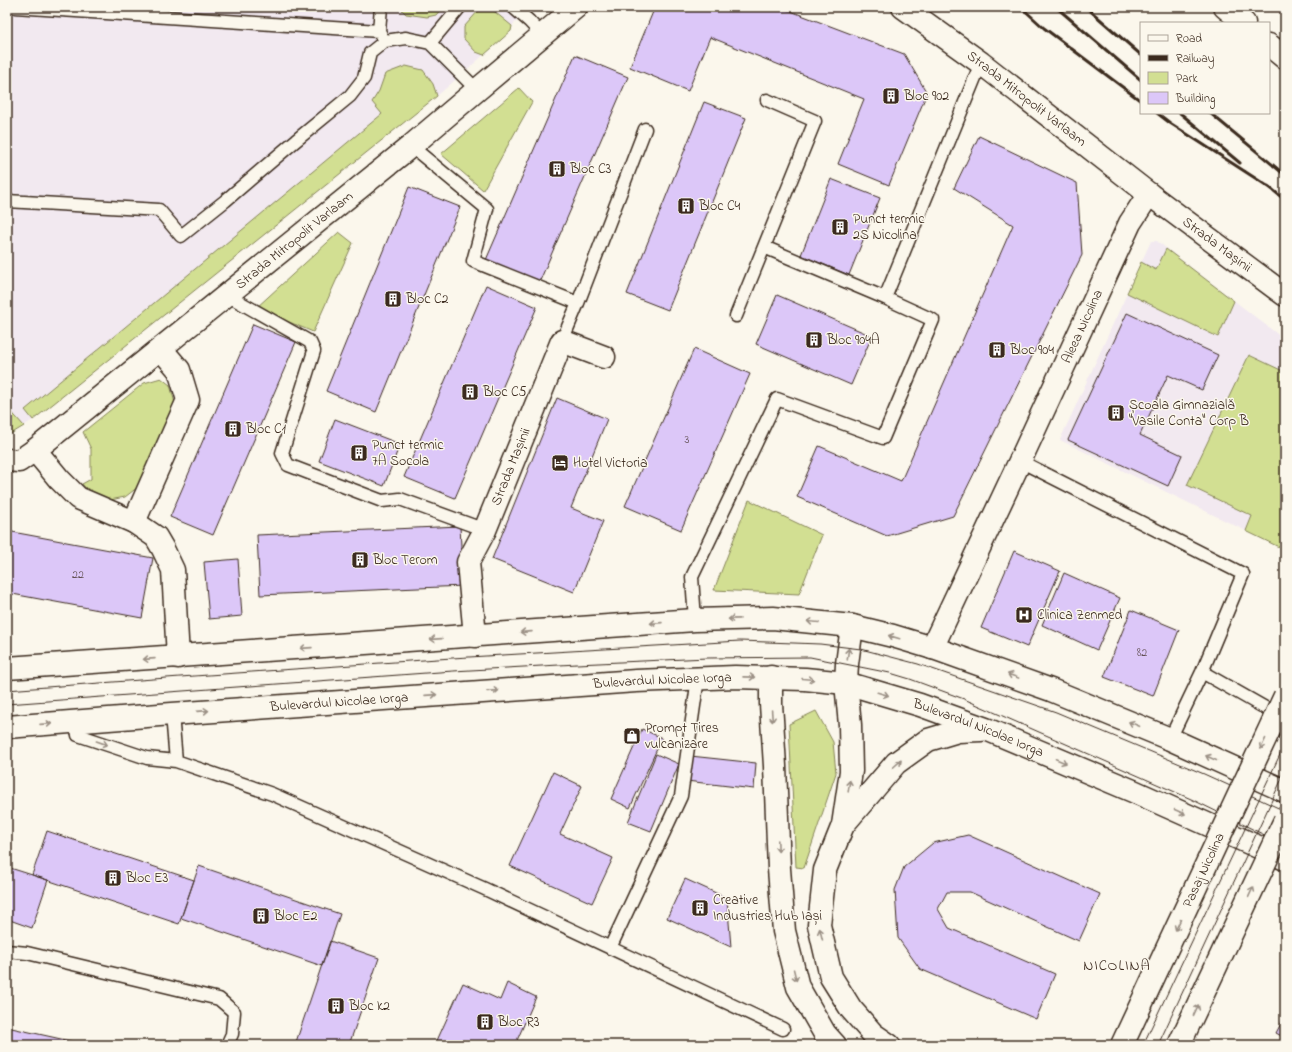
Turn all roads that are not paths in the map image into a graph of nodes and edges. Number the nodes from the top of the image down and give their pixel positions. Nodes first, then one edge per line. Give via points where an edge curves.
1 (15, 7) edge
2 (381, 7) edge
3 (460, 7) edge
4 (513, 7) edge
5 (576, 7) edge
6 (903, 7) edge
7 (1225, 7) edge
8 (1243, 22) edge
9 (542, 35) junction
10 (382, 36) junction
11 (430, 42) junction
12 (1270, 46) edge
13 (1285, 58) edge
14 (981, 63) junction
15 (477, 90) junction
16 (767, 100) dead end
17 (645, 129) dead end
18 (411, 146) junction
19 (1149, 194) junction
20 (7, 200) edge
21 (764, 247) junction
22 (227, 295) junction
23 (1285, 296) edge
24 (885, 298) junction
25 (578, 303) junction
26 (736, 316) dead end
27 (562, 342) junction
28 (161, 350) junction
29 (604, 356) dead end
30 (35, 450) junction
31 (7, 460) edge
32 (1020, 461) junction
33 (134, 522) junction
34 (485, 530) junction
35 (695, 620) junction
36 (852, 626) junction
37 (475, 636) junction
38 (932, 648) junction
39 (178, 657) junction
40 (7, 668) edge
41 (1202, 672) junction
42 (771, 677) junction
43 (698, 678) junction
44 (846, 683) junction
45 (1285, 696) edge
46 (172, 714) junction
47 (1285, 719) edge
48 (76, 722) junction
49 (7, 727) edge
50 (986, 729) junction
51 (1170, 739) junction
52 (176, 761) junction
53 (1285, 791) edge
54 (1285, 820) edge
55 (844, 825) junction
56 (1285, 859) edge
57 (610, 948) junction
58 (7, 951) edge
59 (783, 1029) dead end
60 (1125, 1038) edge
61 (228, 1045) edge
62 (836, 1045) edge
63 (889, 1045) edge
64 (1110, 1045) edge
65 (1179, 1045) edge

1 - 10 lane
2 - 10 lane
3 - 11 lane
4 - 9 lane
5 - 9 main road, Strada Mitropolit Varlaam
6 - 14 main road, Strada Mitropolit Varlaam
7 - 8 main road
9 - 15 main road, Strada Mitropolit Varlaam
10 - 11 lane
10 - 20 lane via 370,53 364,78 350,96 181,236 159,210
11 - 15 lane
12 - 13 main road
14 - 19 main road, Strada Mitropolit Varlaam
14 - 24 lane
15 - 18 main road, Strada Mitropolit Varlaam
16 - 21 lane via 815,120
17 - 25 lane
18 - 22 main road, Strada Mitropolit Varlaam
18 - 25 lane via 487,209 473,261
19 - 23 main road, Strada Mașinii
19 - 32 main road, Aleea Nicolina via 1130,223
21 - 24 lane
21 - 26 lane
22 - 28 main road, Strada Mitropolit Varlaam
22 - 34 lane via 310,342 314,351 282,453 288,465 382,501 400,498
24 - 35 lane via 933,320 883,438 777,399 692,577
25 - 27 lane
27 - 29 main road
27 - 34 main road, Strada Mașinii
28 - 30 main road, Strada Mitropolit Varlaam
28 - 33 main road via 179,370 188,400
30 - 31 main road, Strada Mitropolit Varlaam via 19,461
30 - 33 main road via 78,498
32 - 38 main road, Aleea Nicolina
32 - 41 lane via 1243,574
33 - 39 main road via 156,537 173,570
34 - 37 main road, Strada Mașinii via 468,562
36 -> 35 main road via 773,618
35 -> 37 main road
38 -> 36 main road
44 -> 36 main road
37 -> 39 main road
51 -> 38 main road via 1051,690
39 -> 40 main road
41 - 47 lane
41 - 51 lane
43 -> 42 main road, Bulevardul Nicolae Iorga
42 -> 44 main road, Bulevardul Nicolae Iorga
42 -> 62 main road via 784,931 798,987 825,1034
46 -> 43 main road, Bulevardul Nicolae Iorga
43 - 57 lane via 681,796
44 -> 50 main road, Bulevardul Nicolae Iorga via 920,705
55 -> 44 main road via 851,771
45 -> 60 main road, Pasaj Nicolina, bridge
46 - 48 main road, Bulevardul Nicolae Iorga
46 - 52 lane
49 -> 48 main road, Bulevardul Nicolae Iorga
48 -> 52 lane via 78,735 147,758
55 -> 50 main road via 896,763 928,740 958,731
50 -> 56 main road, Bulevardul Nicolae Iorga
53 -> 51 main road
52 - 57 lane via 272,794 486,889
65 -> 54 main road, bridge
63 -> 55 main road via 873,1034 850,1009 831,977 819,925 825,870
57 - 59 lane
58 - 61 lane via 27,953 220,999 234,1012
60 - 64 main road

